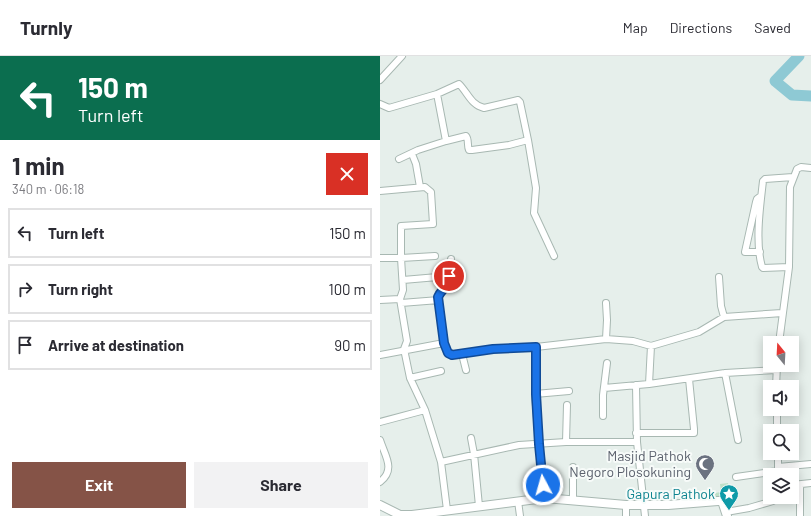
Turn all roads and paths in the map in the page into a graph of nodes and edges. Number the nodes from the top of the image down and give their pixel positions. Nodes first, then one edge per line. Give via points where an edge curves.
1 (402, 56) edge
2 (380, 80) edge
3 (437, 94) junction
4 (380, 104) edge
5 (446, 140) junction
6 (528, 140) junction
7 (412, 154) junction
8 (399, 159) dead end
9 (811, 168) edge
10 (793, 177) junction
11 (420, 187) junction
12 (380, 191) edge
13 (761, 196) junction
14 (760, 252) junction
15 (435, 256) dead end
16 (554, 256) dead end
17 (380, 258) edge
18 (401, 258) junction
19 (451, 259) dead end
20 (789, 267) junction
21 (449, 276) junction
22 (719, 277) dead end
23 (403, 280) junction
24 (380, 300) edge
25 (439, 300) junction
26 (401, 301) junction
27 (606, 303) dead end
28 (782, 312) junction
29 (724, 317) junction
30 (780, 336) edge
31 (606, 339) junction
32 (444, 343) junction
33 (651, 346) junction
34 (536, 347) junction
35 (404, 349) junction
36 (462, 354) junction
37 (380, 355) edge
38 (607, 363) dead end
39 (763, 369) edge
40 (466, 370) dead end
41 (441, 371) dead end
42 (725, 373) junction
43 (410, 378) junction
44 (689, 379) junction
45 (649, 384) junction
46 (636, 385) junction
47 (604, 388) junction
48 (569, 391) dead end
49 (536, 394) junction
50 (567, 405) dead end
51 (425, 410) junction
52 (603, 416) dead end
53 (380, 422) edge
54 (636, 433) junction
55 (471, 438) dead end
56 (380, 440) edge
57 (738, 440) dead end
58 (566, 442) junction
59 (637, 442) junction
60 (539, 444) junction
61 (474, 454) junction
62 (441, 462) junction
63 (811, 464) edge
64 (573, 467) dead end
65 (792, 468) edge
66 (763, 473) edge
67 (736, 476) dead end
68 (380, 482) edge
69 (811, 483) edge
70 (800, 485) joint
71 (545, 498) junction
72 (518, 501) junction
73 (573, 501) junction
74 (380, 504) edge
75 (644, 504) junction
76 (763, 504) edge
77 (626, 505) junction
78 (480, 506) junction
79 (450, 512) edge
80 (726, 514) edge
81 (400, 516) edge
82 (520, 516) edge
83 (626, 516) edge
84 (645, 516) edge
85 (800, 516) edge

1 - 2 street
3 - 4 street via 389,108
3 - 5 street
3 - 6 street via 459,84 479,107 518,100
5 - 6 street via 466,136 468,148 472,150
5 - 7 street
6 - 16 street via 536,188 534,213
7 - 8 street
7 - 11 street
9 - 10 street via 798,167
10 - 13 street via 765,179
10 - 20 street via 790,187
11 - 12 street
11 - 18 street via 426,187 431,192 433,224 401,226
13 - 14 street
13 - 14 street via 756,202 745,252
14 - 20 street via 763,268
15 - 18 street
17 - 18 street
18 - 23 street
19 - 21 street
20 - 28 street
21 - 23 street
21 - 25 street via 448,285 439,294
22 - 29 street
23 - 26 street
24 - 26 street
25 - 26 street
25 - 32 street
26 - 35 street via 407,341
27 - 31 street
28 - 29 street
28 - 30 street
29 - 33 street via 699,332
31 - 33 street via 633,341
31 - 34 street
32 - 35 street
32 - 36 street via 448,353
33 - 45 street
34 - 36 street via 493,349
34 - 49 street
35 - 37 street
35 - 43 street
36 - 40 street
38 - 47 street
39 - 42 street
41 - 43 street
42 - 44 street
42 - 57 street
43 - 51 street
44 - 45 street
44 - 54 street via 694,433
45 - 46 street
46 - 47 street
46 - 54 street
47 - 52 street
48 - 49 street
49 - 60 street
50 - 58 street
51 - 53 street
51 - 62 street
54 - 59 street
55 - 61 street
56 - 68 street via 389,465 386,478
58 - 59 street
58 - 60 street
59 - 75 street
60 - 61 street via 518,445
60 - 71 street
61 - 62 street
61 - 78 street
62 - 79 street
63 - 65 street
64 - 73 street
66 - 67 street
69 - 70 street
70 - 85 street
71 - 72 street
71 - 73 street
72 - 78 street
72 - 82 street
73 - 77 street
74 - 81 street
75 - 77 street
75 - 80 street via 722,501
75 - 84 street
76 - 80 street
77 - 83 street
78 - 79 street
79 - 81 street

